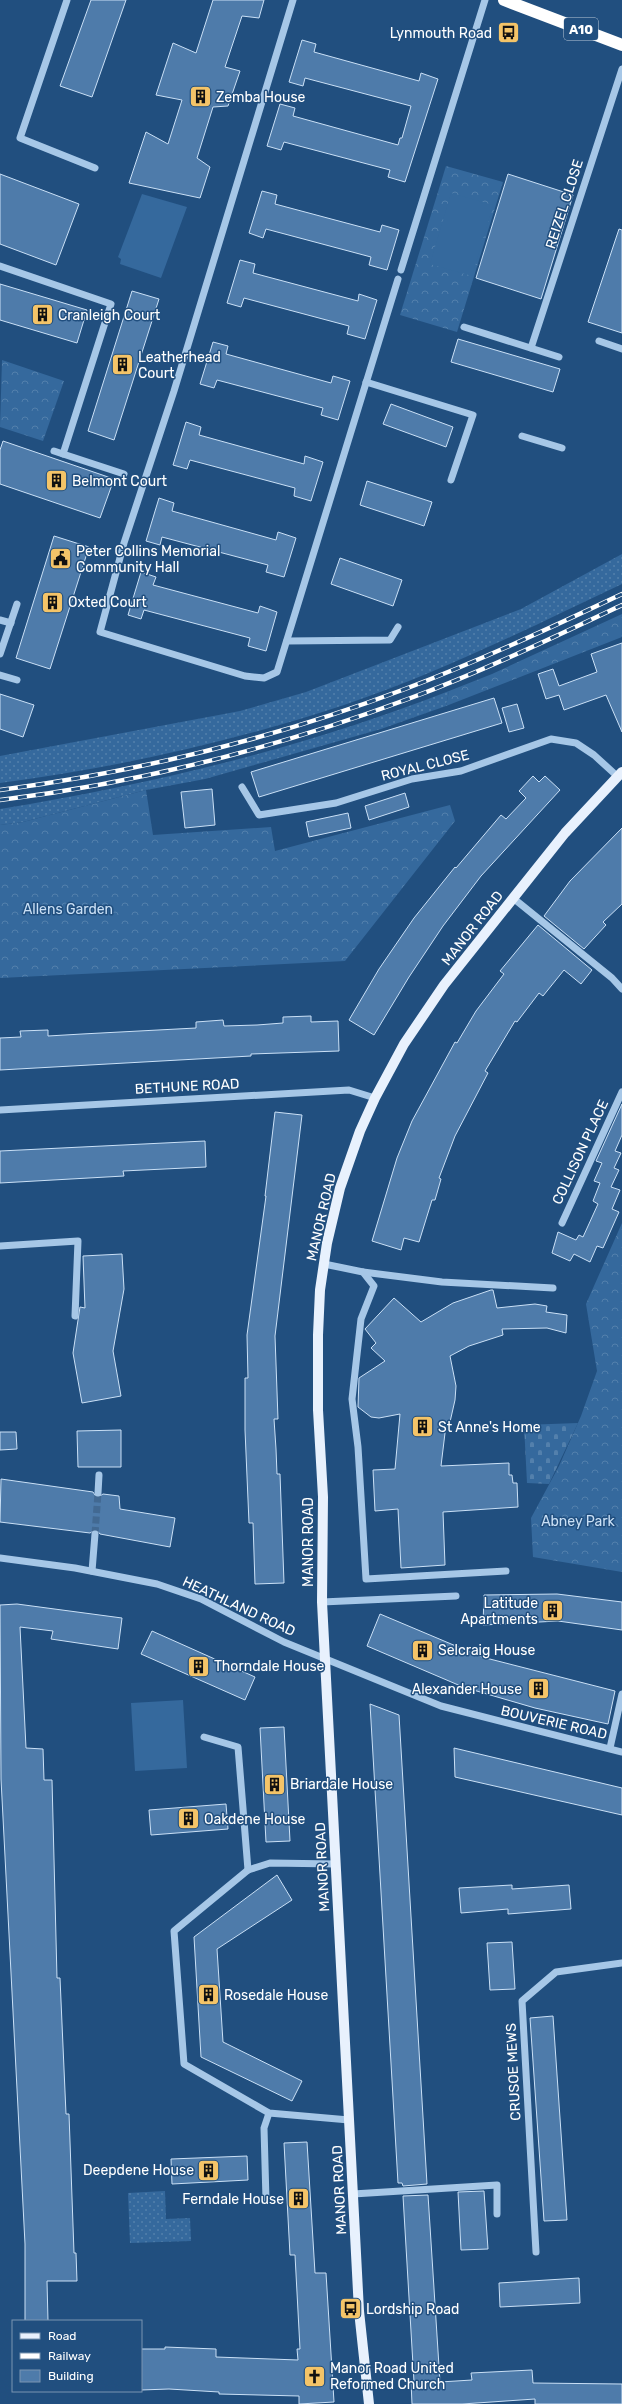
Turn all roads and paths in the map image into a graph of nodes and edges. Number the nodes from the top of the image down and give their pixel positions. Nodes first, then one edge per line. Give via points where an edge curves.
1 (67, 0) edge
2 (293, 0) edge
3 (485, 0) edge
4 (504, 0) edge
5 (524, 3) edge
6 (622, 45) edge
7 (622, 69) edge
8 (95, 168) dead end
9 (0, 266) edge
10 (402, 270) dead end
11 (398, 279) dead end
12 (464, 327) dead end
13 (598, 341) dead end
14 (531, 348) junction
15 (622, 349) edge
16 (559, 357) dead end
17 (366, 382) junction
18 (522, 436) dead end
19 (562, 448) dead end
20 (54, 451) dead end
21 (63, 454) junction
22 (124, 474) dead end
23 (451, 480) dead end
24 (17, 604) dead end
25 (0, 620) edge
26 (11, 623) junction
27 (398, 628) dead end
28 (286, 641) junction
29 (0, 654) edge
30 (0, 674) edge
31 (17, 680) dead end
32 (619, 774) edge
33 (242, 787) dead end
34 (513, 898) junction
35 (622, 989) edge
36 (622, 1092) edge
37 (375, 1098) junction
38 (0, 1110) edge
39 (562, 1223) dead end
40 (0, 1246) edge
41 (324, 1264) junction
42 (363, 1272) junction
43 (552, 1288) dead end
44 (75, 1316) dead end
45 (99, 1475) dead end
46 (98, 1493) tunnel mouth
47 (95, 1534) tunnel mouth
48 (0, 1558) edge
49 (92, 1571) junction
50 (506, 1571) dead end
51 (456, 1596) dead end
52 (322, 1602) junction
53 (324, 1658) junction
54 (622, 1694) edge
55 (204, 1737) dead end
56 (610, 1748) junction
57 (622, 1752) edge
58 (336, 1864) junction
59 (248, 1870) junction
60 (622, 1963) edge
61 (269, 2113) junction
62 (349, 2120) junction
63 (353, 2194) junction
64 (266, 2200) dead end
65 (497, 2214) dead end
66 (536, 2252) dead end
67 (369, 2404) edge

1 - 8 street via 20,138
2 - 28 street via 174,391 124,543 100,632 245,676 264,678 277,672
3 - 10 street
4 - 5 highway, A10
5 - 6 highway, A10
7 - 14 street, REIZEL CLOSE
9 - 21 street via 111,304
11 - 17 street
12 - 14 street
13 - 15 street
14 - 16 street
17 - 23 street via 473,415
17 - 28 street
18 - 19 street
20 - 21 street
21 - 22 street
24 - 26 street
25 - 26 street
26 - 29 street
27 - 28 street via 390,640
30 - 31 street
32 - 33 street, ROYAL CLOSE via 576,743 551,739 461,771 412,779 336,803 299,809 259,815
32 - 34 main road, MANOR ROAD via 565,833
34 - 35 street via 612,978
34 - 37 main road, MANOR ROAD via 404,1044
36 - 39 street, COLLISON PLACE
37 - 38 street, BETHUNE ROAD via 349,1090
37 - 41 main road, MANOR ROAD via 340,1188
40 - 44 street via 78,1241
41 - 42 street
41 - 52 main road, MANOR ROAD via 320,1290 318,1350 318,1410 323,1497
42 - 43 street via 442,1282
42 - 50 street via 374,1286 361,1318 352,1399 358,1447 366,1579
45 - 46 street
47 - 49 street
48 - 49 street, HEATHLAND ROAD
49 - 53 street, HEATHLAND ROAD via 157,1584 201,1599 284,1642
51 - 52 street
52 - 53 main road, MANOR ROAD
53 - 56 street, BOUVERIE ROAD via 441,1706
53 - 58 main road, MANOR ROAD
54 - 56 street
55 - 59 street via 238,1747
56 - 57 street, BOUVERIE ROAD
58 - 59 street via 270,1863
58 - 62 main road, MANOR ROAD
59 - 61 street via 174,1931 184,2064
60 - 66 street, CRUSOE MEWS via 556,1972 522,2001
61 - 62 street
61 - 64 street via 264,2128
62 - 63 main road, MANOR ROAD
63 - 65 street via 497,2184
63 - 67 main road, MANOR ROAD via 359,2310

